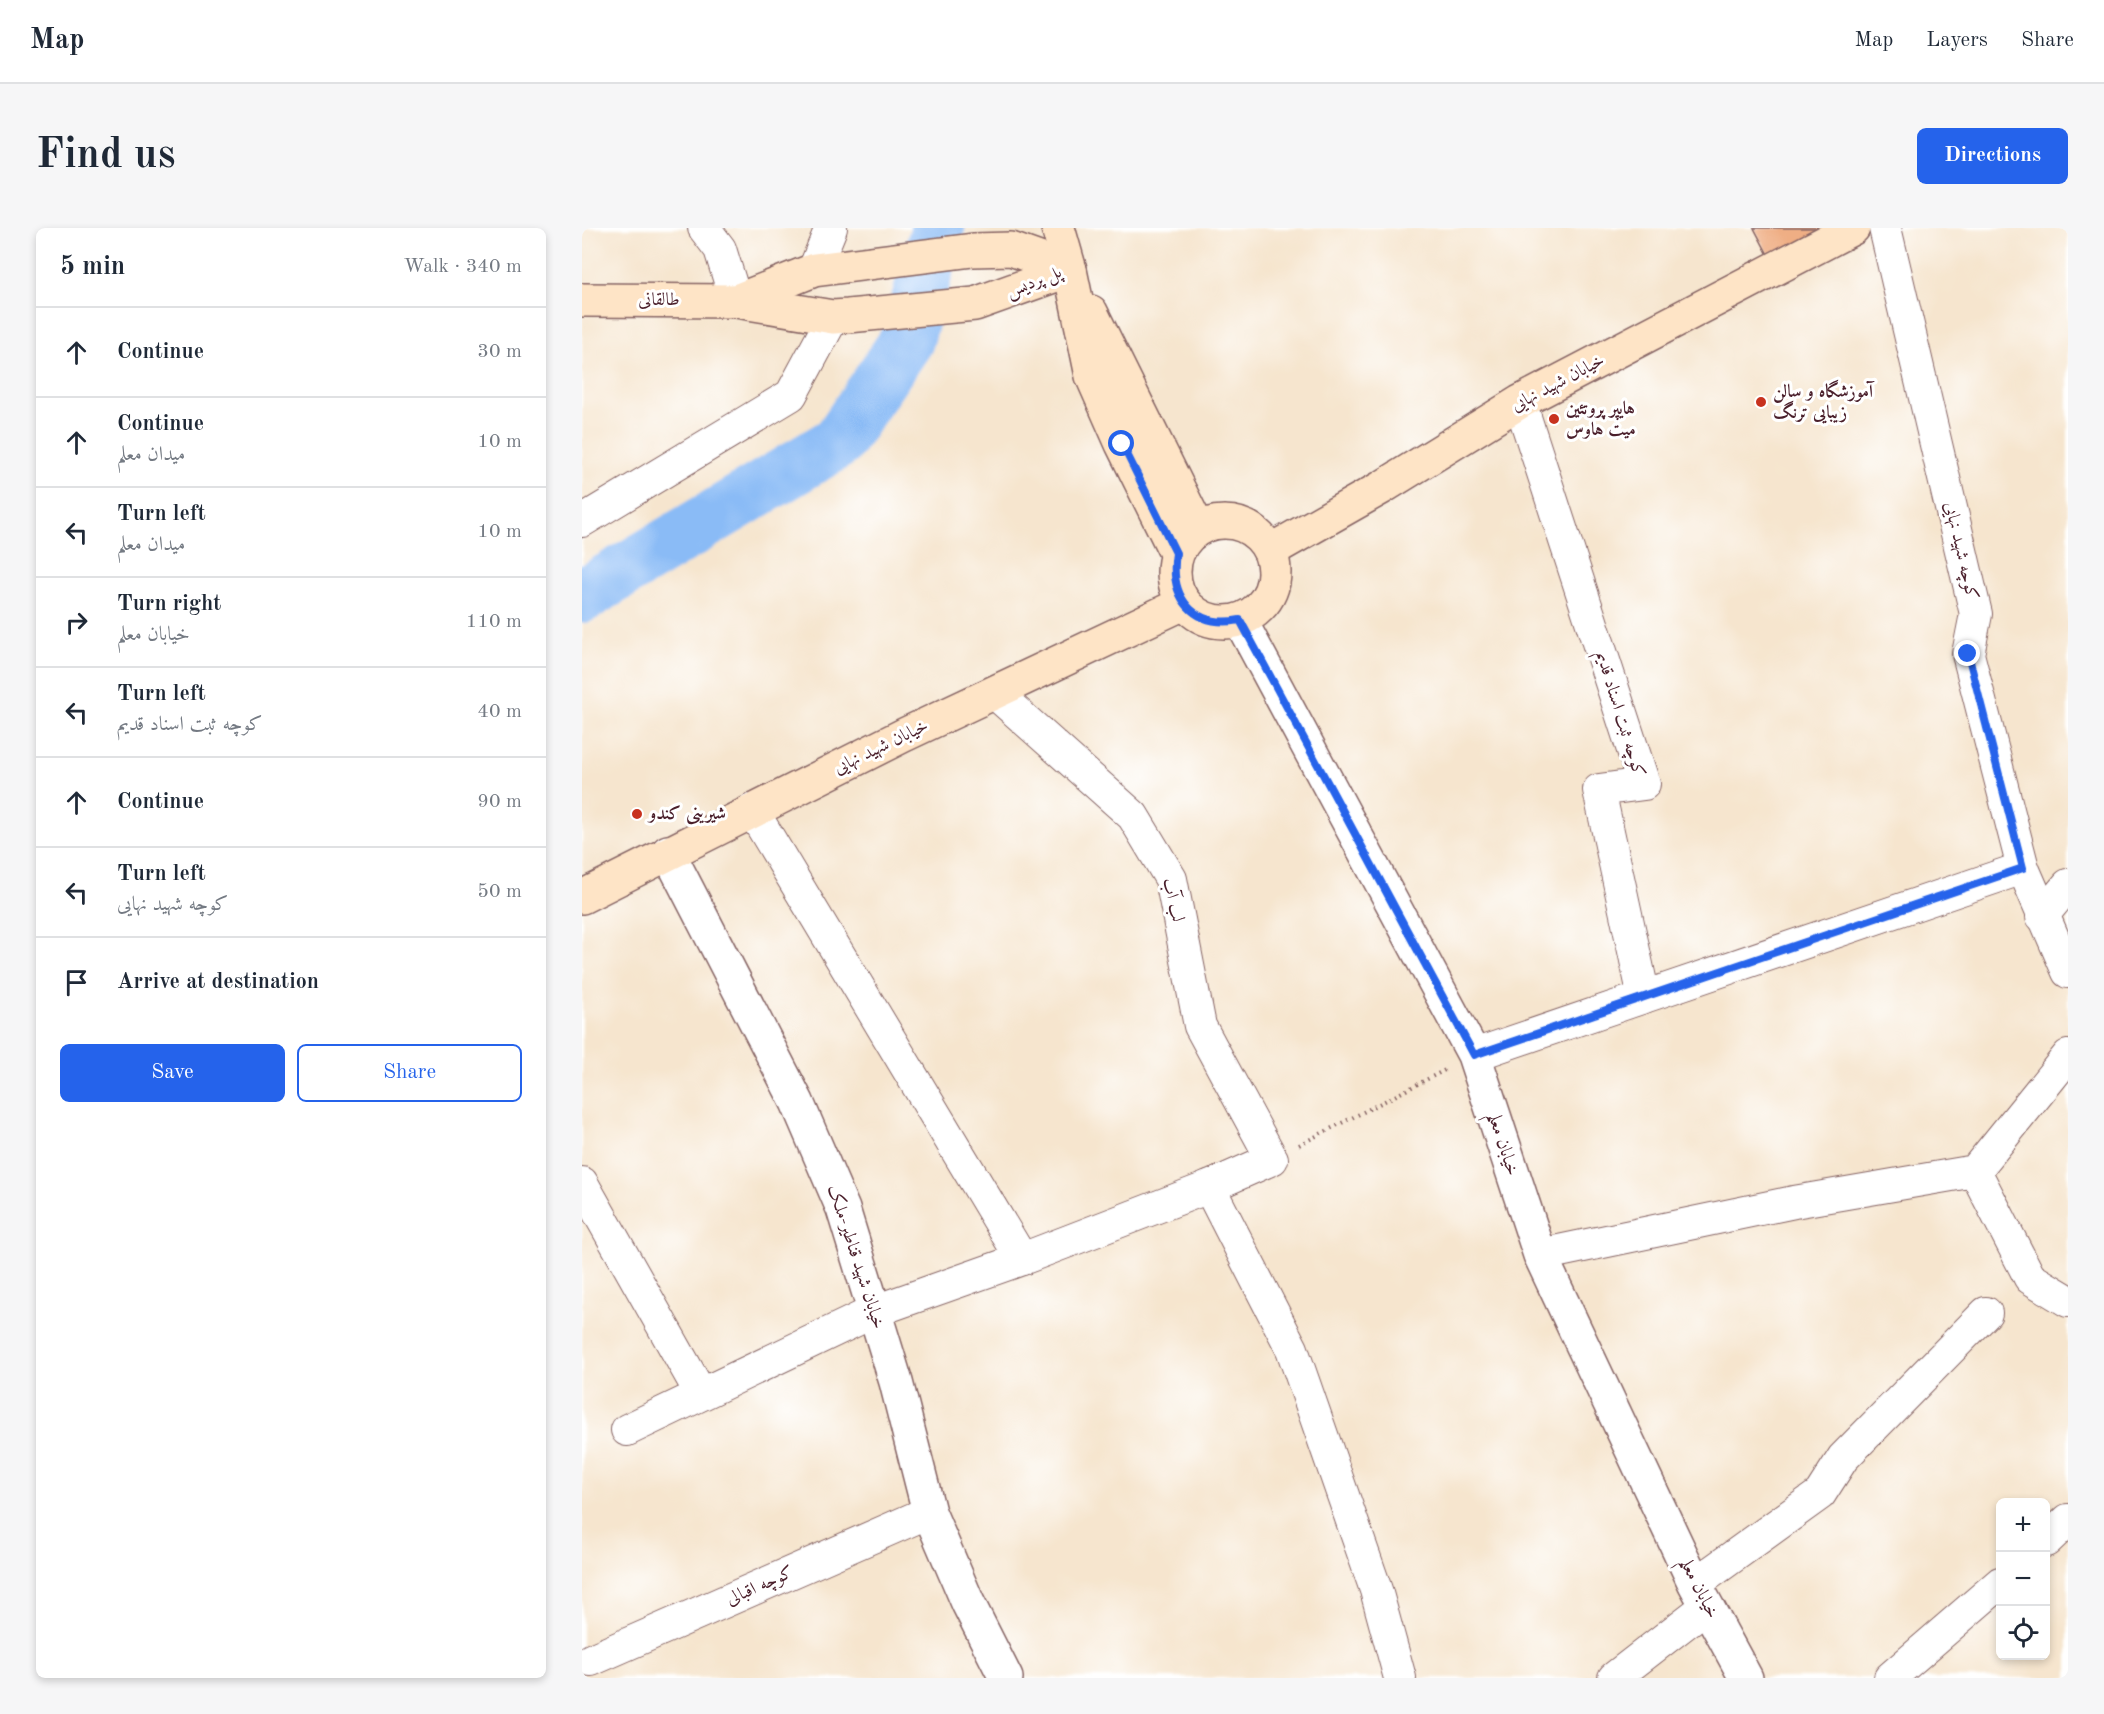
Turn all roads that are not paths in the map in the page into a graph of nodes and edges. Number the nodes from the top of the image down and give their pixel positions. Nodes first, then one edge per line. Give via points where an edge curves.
1 (704, 228) edge
2 (831, 228) edge
3 (1058, 228) edge
4 (1853, 228) edge
5 (1885, 228) edge
6 (826, 268) junction
7 (1070, 270) junction
8 (582, 300) edge
9 (736, 301) junction
10 (840, 316) junction
11 (1520, 402) junction
12 (582, 521) edge
13 (1198, 528) junction
14 (1270, 551) junction
15 (1176, 553) junction
16 (1184, 603) junction
17 (1240, 620) junction
18 (995, 693) junction
19 (752, 810) junction
20 (668, 852) junction
21 (2023, 868) junction
22 (2068, 885) edge
23 (582, 897) edge
24 (2042, 916) junction
25 (2068, 972) edge
26 (1644, 997) junction
27 (1474, 1055) junction
28 (2068, 1056) edge
29 (1975, 1171) junction
30 (582, 1183) edge
31 (1209, 1187) junction
32 (1540, 1255) junction
33 (1022, 1259) junction
34 (2068, 1301) edge
35 (875, 1311) junction
36 (1986, 1313) dead end
37 (701, 1394) junction
38 (627, 1430) dead end
39 (929, 1512) junction
40 (2068, 1520) edge
41 (2050, 1537) edge
42 (1996, 1587) edge
43 (1701, 1595) junction
44 (591, 1660) edge
45 (1006, 1678) edge
46 (1400, 1678) edge
47 (1614, 1678) edge
48 (1746, 1678) edge
49 (1890, 1678) edge

1 - 9 street via 720,249
2 - 6 street
3 - 7 main road
4 - 11 main road, خیابان شهید نهایی
5 - 21 street, کوچه شهید نهایی via 1976,614 1968,654
6 - 7 main road, پل پردیس via 1011,249
6 - 9 main road, پل پردیس
7 - 10 main road, پل پردیس via 975,304
7 - 13 main road
7 - 15 main road via 1092,376
8 - 9 main road, طالقانی
9 - 10 main road, پل پردیس
10 - 12 street via 791,395
11 - 14 main road, خیابان شهید نهایی
11 - 26 street, کوچه ثبت اسناد قدیم via 1644,784 1599,790
13 - 14 main road via 1219,521 1240,523 1258,534
13 - 15 main road via 1185,538
14 - 17 main road via 1275,572 1272,588 1254,612
15 - 16 main road via 1175,588
16 - 17 main road via 1215,622
16 - 18 main road, خیابان شهید نهایی
17 - 27 street, خیابان معلم
18 - 19 main road, خیابان شهید نهایی
18 - 31 street, لب آب via 1133,816 1171,879 1200,1026 1272,1159
19 - 20 main road, خیابان شهید نهایی
19 - 33 street
20 - 23 main road, خیابان شهید نهایی
20 - 35 street, خیابان شهید قناطیر-ملک via 797,1102 843,1209
21 - 24 street, کوچه شهید نهایی
21 - 26 street
22 - 24 street
24 - 25 street, کوچه شهید نهایی
26 - 27 street
27 - 32 street, خیابان معلم
28 - 29 street
29 - 32 street via 1794,1202
29 - 34 street via 2030,1278
30 - 37 street
31 - 33 street
31 - 46 street via 1292,1349 1376,1590
32 - 43 street, خیابان معلم
33 - 35 street
35 - 37 street
35 - 39 street, خیابان شهید قناطیر-ملک
36 - 43 street via 1843,1458 1820,1494
37 - 38 street
39 - 44 street, کوچه اقبالی
39 - 45 street, خیابان شهید قناطیر-ملک
40 - 41 street
42 - 49 street
43 - 47 street
43 - 48 street, خیابان معلم

